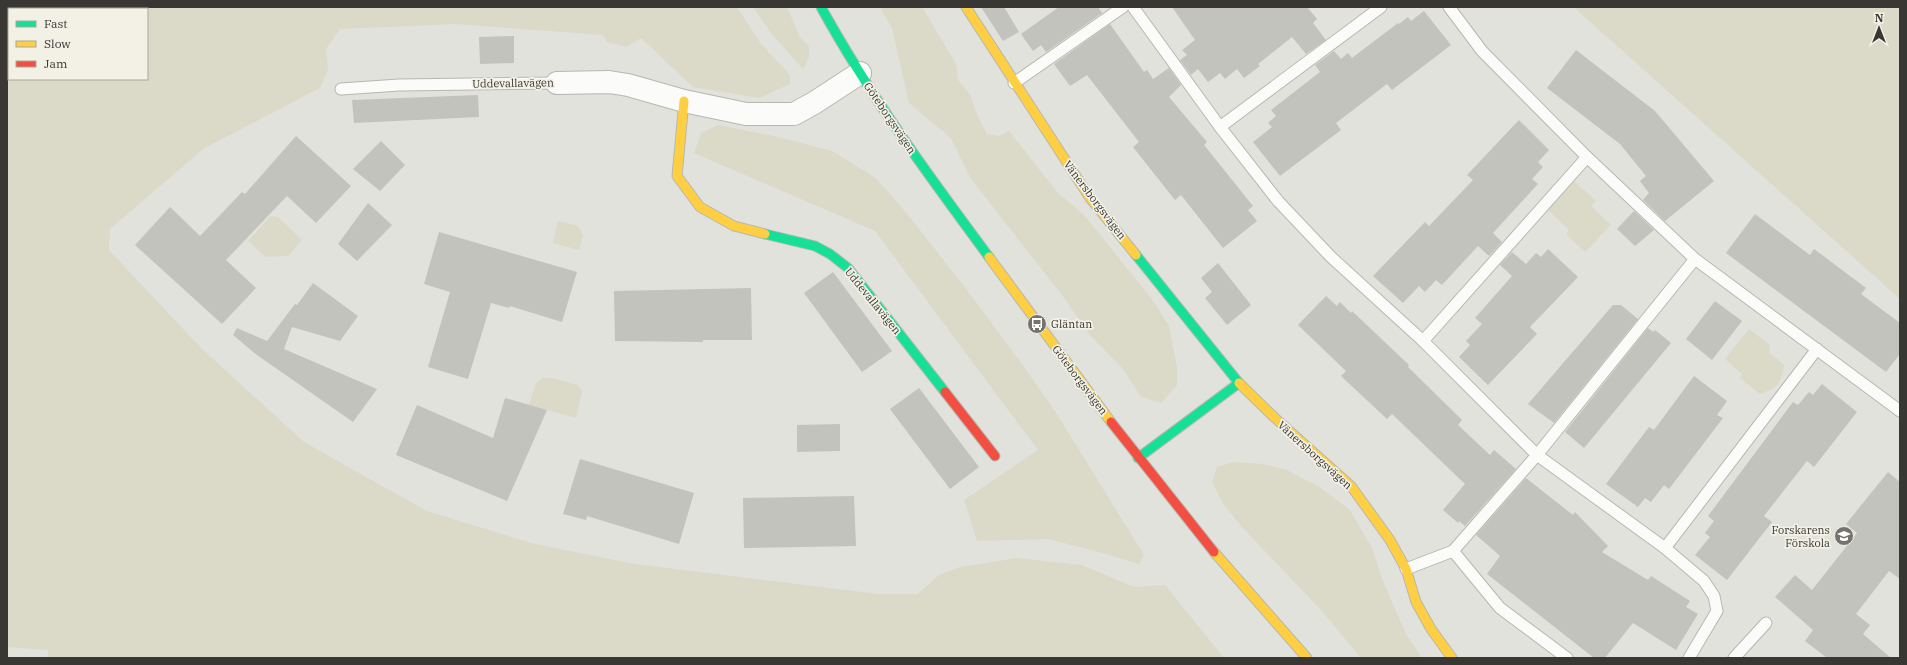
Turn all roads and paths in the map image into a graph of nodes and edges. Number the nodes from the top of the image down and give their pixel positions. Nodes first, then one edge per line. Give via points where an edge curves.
1 (821, 7) edge
2 (966, 7) edge
3 (1123, 7) edge
4 (1133, 7) edge
5 (1381, 7) edge
6 (1449, 7) edge
7 (860, 73) junction
8 (557, 83) joint
9 (1014, 84) junction
10 (341, 89) dead end
11 (684, 101) junction
12 (1220, 126) junction
13 (1587, 157) junction
14 (1695, 259) junction
15 (1423, 341) junction
16 (1817, 349) junction
17 (1239, 383) junction
18 (1900, 411) edge
19 (1537, 455) junction
20 (995, 456) dead end
21 (1138, 458) junction
22 (1665, 548) junction
23 (1453, 550) junction
24 (1406, 569) junction
25 (1766, 623) dead end
26 (1307, 658) edge
27 (1452, 658) edge
28 (1567, 658) edge
29 (1689, 658) edge
30 (1734, 658) edge

1 - 7 street, Göteborgsvägen
2 - 9 street, Vänersborgsvägen
3 - 9 lane
4 - 12 lane
5 - 12 lane
6 - 13 lane via 1482,51
7 - 11 street, Uddevallavägen via 814,104 794,114 746,114
7 - 21 street, Göteborgsvägen via 894,128
8 - 10 lane, Uddevallavägen via 399,85
8 - 11 street, Uddevallavägen via 609,82
9 - 17 street, Vänersborgsvägen via 1090,198
11 - 20 street, Uddevallavägen via 677,176 700,207 734,226 814,246 848,268
12 - 15 lane via 1283,206 1331,257
13 - 14 lane
13 - 15 lane
14 - 16 lane
14 - 19 lane
15 - 19 lane
16 - 18 lane
16 - 22 lane
17 - 21 street
17 - 24 street, Vänersborgsvägen via 1351,486 1390,540
19 - 22 lane
19 - 23 lane
21 - 26 street, Göteborgsvägen via 1199,535
22 - 29 lane via 1704,581 1714,596 1717,610
23 - 24 lane
23 - 28 lane via 1500,608
24 - 27 street, Vänersborgsvägen via 1416,602
25 - 30 lane

